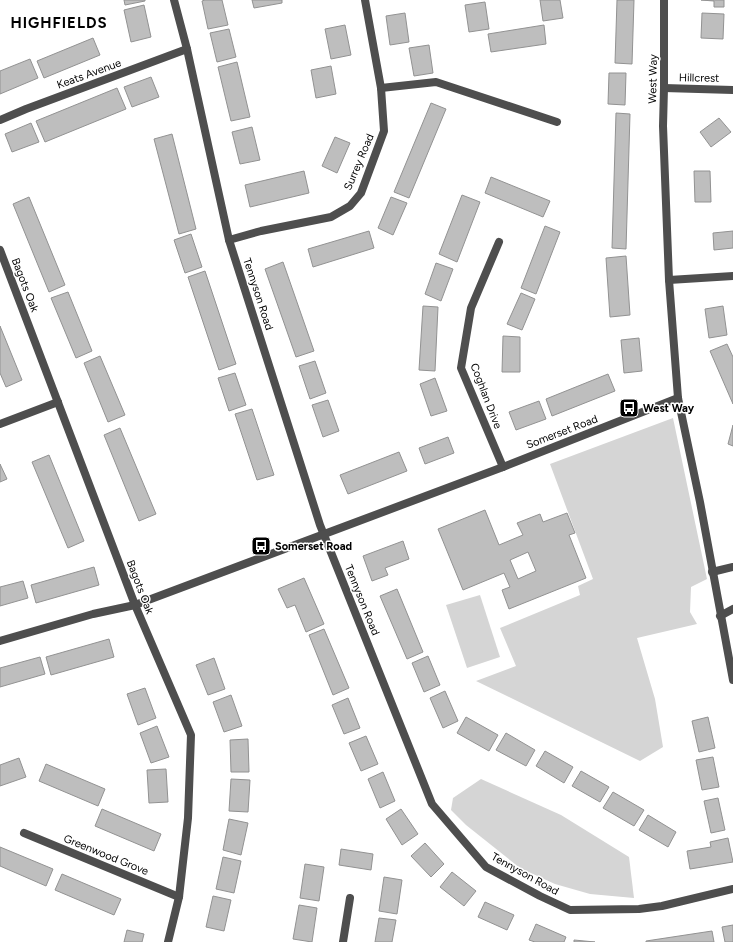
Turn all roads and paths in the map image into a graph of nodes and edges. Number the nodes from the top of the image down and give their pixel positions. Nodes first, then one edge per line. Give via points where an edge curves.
1 (174, 0) edge
2 (365, 0) edge
3 (664, 0) edge
4 (187, 49) junction
5 (381, 88) junction
6 (664, 88) junction
7 (733, 90) edge
8 (0, 120) edge
9 (557, 122) dead end
10 (229, 240) junction
11 (500, 242) dead end
12 (0, 250) edge
13 (733, 276) edge
14 (669, 280) junction
15 (678, 398) junction
16 (58, 402) junction
17 (0, 424) edge
18 (502, 467) junction
19 (323, 533) junction
20 (733, 567) edge
21 (712, 572) junction
22 (135, 605) junction
23 (733, 609) edge
24 (720, 616) junction
25 (0, 641) edge
26 (733, 680) edge
27 (24, 833) dead end
28 (733, 889) edge
29 (179, 897) junction
30 (350, 898) dead end
31 (168, 942) edge
32 (343, 942) edge

1 - 4 street, Tennyson Road
2 - 5 street, Surrey Road
3 - 6 street, West Way
4 - 8 street, Keats Avenue
4 - 10 street, Tennyson Road
5 - 9 street via 436,82
5 - 10 street, Surrey Road via 384,131 361,192 350,206 331,218 261,231
6 - 7 street, Hillcrest
6 - 14 street, West Way
10 - 19 street, Tennyson Road
11 - 18 street, Coghlan Drive via 471,308 461,368
12 - 16 street, Bagots Oak
13 - 14 street
14 - 15 street, West Way
15 - 18 street, Somerset Road
15 - 21 street, West Way
16 - 17 street
16 - 22 street, Bagots Oak
18 - 19 street, Somerset Road
19 - 22 street, Somerset Road
19 - 28 street, Tennyson Road via 432,804 486,867 570,910 639,909
20 - 21 street
21 - 24 street, West Way
22 - 25 street, Somerset Road via 93,614
22 - 29 street, Bagots Oak via 191,735 188,818
23 - 24 street
24 - 26 street, West Way
27 - 29 street, Greenwood Grove
29 - 31 street, Bagots Oak
30 - 32 street

